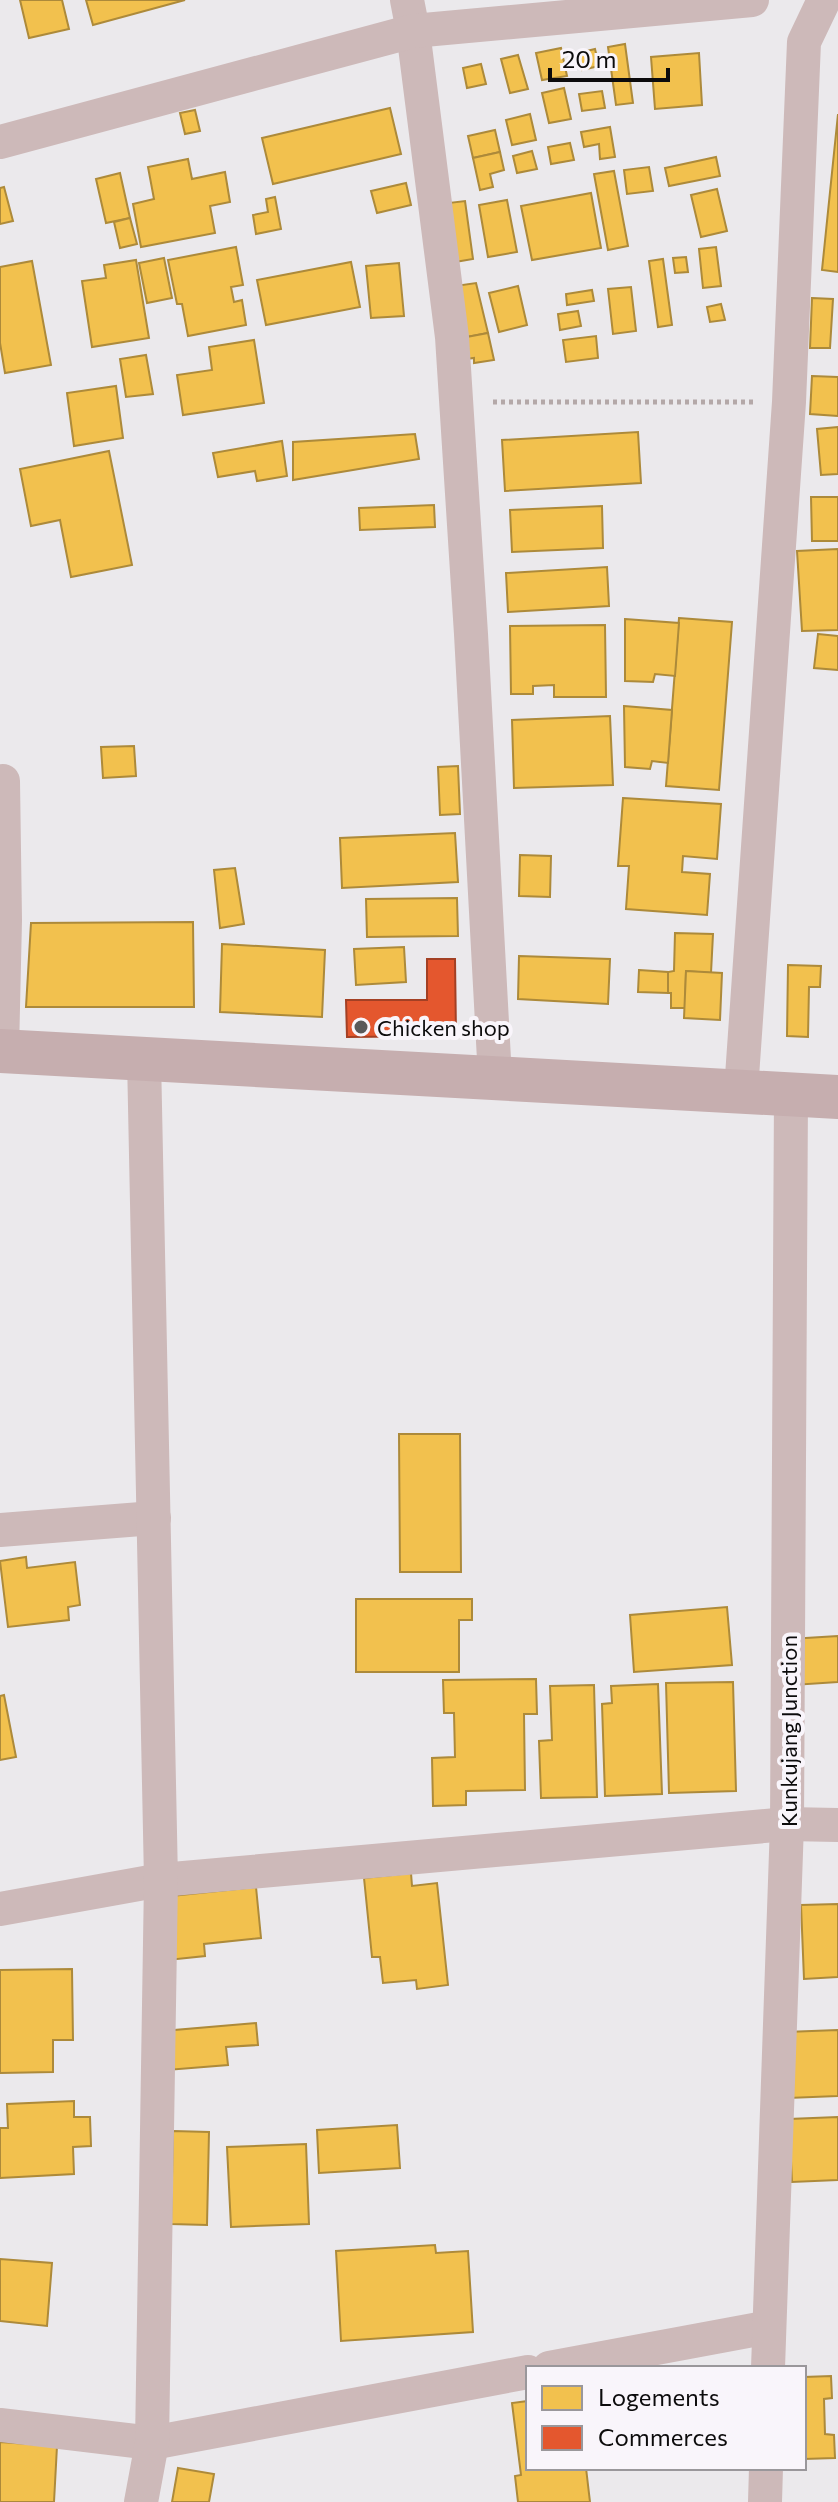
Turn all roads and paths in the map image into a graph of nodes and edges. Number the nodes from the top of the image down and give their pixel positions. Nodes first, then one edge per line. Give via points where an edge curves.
1 (752, 0) edge
2 (824, 0) edge
3 (410, 15) edge
4 (0, 142) edge
5 (789, 402) junction
6 (456, 403) junction
7 (3, 781) dead end
8 (1, 1051) edge
9 (144, 1058) junction
10 (495, 1078) junction
11 (741, 1091) junction
12 (791, 1094) junction
13 (838, 1097) edge
14 (154, 1518) junction
15 (0, 1530) edge
16 (787, 1824) junction
17 (838, 1825) edge
18 (161, 1880) junction
19 (0, 1909) edge
20 (769, 2327) junction
21 (560, 2366) edge
22 (768, 2366) edge
23 (526, 2372) edge
24 (0, 2425) edge
25 (152, 2443) junction
26 (766, 2470) edge
27 (141, 2502) edge
28 (765, 2502) edge

1 - 3 street
2 - 5 street via 804,42
3 - 4 street
3 - 6 street
5 - 6 path
5 - 11 street
6 - 10 street
7 - 8 street
8 - 9 street
9 - 10 street
9 - 14 street
10 - 11 street
11 - 12 street
12 - 13 street
12 - 16 street, Kunkujang Junction
14 - 15 street
14 - 18 street
16 - 17 street
16 - 18 street
16 - 20 street, Kunkujang Junction
18 - 19 street
18 - 25 street
20 - 21 street
20 - 22 street, Kunkujang Junction
23 - 25 street
24 - 25 street
25 - 27 street
26 - 28 street

